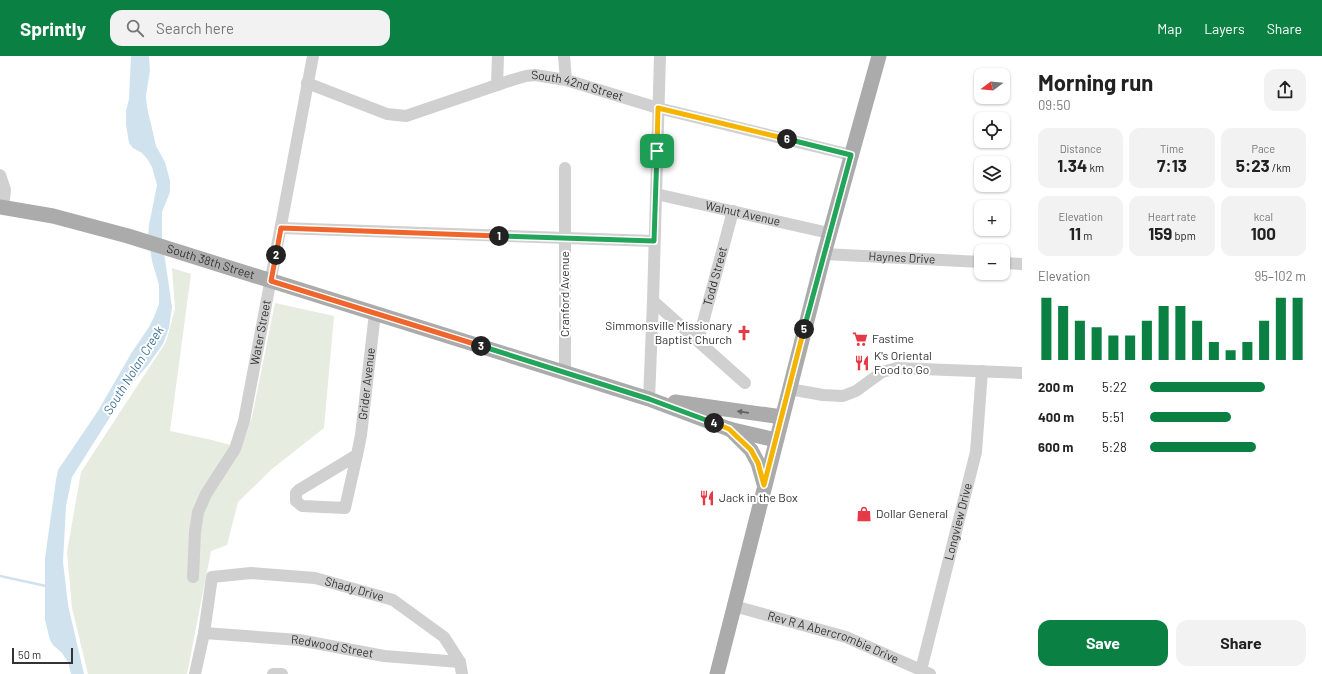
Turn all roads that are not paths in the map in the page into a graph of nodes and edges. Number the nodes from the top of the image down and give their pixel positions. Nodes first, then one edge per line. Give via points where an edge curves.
1 (313, 56) edge
2 (498, 56) edge
3 (564, 56) edge
4 (660, 56) edge
5 (879, 56) edge
6 (566, 80) junction
7 (307, 83) junction
8 (497, 85) junction
9 (658, 108) junction
10 (851, 155) junction
11 (565, 168) dead end
12 (0, 175) edge
13 (656, 194) junction
14 (1, 207) edge
15 (733, 211) junction
16 (281, 228) junction
17 (830, 232) junction
18 (565, 238) junction
19 (654, 241) junction
20 (824, 254) junction
21 (974, 262) edge
22 (1010, 263) edge
23 (1022, 264) edge
24 (271, 281) junction
25 (653, 301) junction
26 (375, 313) junction
27 (698, 341) junction
28 (982, 371) junction
29 (1022, 372) edge
30 (565, 373) junction
31 (745, 383) dead end
32 (789, 389) junction
33 (649, 399) junction
34 (782, 417) junction
35 (729, 429) junction
36 (776, 440) junction
37 (357, 455) junction
38 (764, 485) junction
39 (192, 577) dead end
40 (734, 606) junction
41 (204, 633) junction
42 (460, 662) junction
43 (926, 672) edge
44 (199, 673) edge
45 (273, 674) edge
46 (282, 674) edge
47 (462, 674) edge
48 (717, 674) edge

1 - 7 street, Water Street
2 - 8 street
3 - 6 street
4 - 9 street
5 - 10 main road
6 - 8 street, South 42nd Street via 526,76
6 - 9 street, South 42nd Street
7 - 8 street, South 42nd Street via 387,114 406,116
7 - 16 street, Water Street
9 - 10 street, South 42nd Street
9 - 13 street
10 - 17 main road
11 - 18 street, Cranford Avenue
12 - 14 street via 5,190
13 - 15 street, Walnut Avenue
13 - 19 street
14 - 24 main road, South 38th Street via 73,221 128,236
15 - 17 street, Walnut Avenue
15 - 27 street, Todd Street
16 - 18 street
16 - 24 street, Water Street
17 - 20 main road
18 - 19 street
18 - 30 street, Cranford Avenue
19 - 25 street
20 - 21 street, Haynes Drive
20 - 32 main road
22 - 23 street
24 - 26 main road, South 38th Street
24 - 39 street, Water Street via 243,426 235,448 206,494 198,512
25 - 27 street
25 - 33 street
26 - 30 main road, South 38th Street
26 - 37 street, Grider Avenue
27 - 31 street
28 - 29 street
28 - 32 street via 897,368 882,372 856,391 843,396
28 - 43 street, Longview Drive via 976,452
30 - 33 main road, South 38th Street
32 - 34 main road
34 -> 33 main road, South 38th Street
33 - 35 main road, South 38th Street
34 - 36 main road
35 - 36 main road, South 38th Street
35 - 38 main road via 751,450 758,463
36 - 38 main road
37 - 37 street, Grider Avenue via 345,508 302,506 296,501 299,490
38 - 40 main road
40 - 43 street, Rev R A Abercrombie Drive via 846,637
40 - 48 main road
41 - 42 street, Redwood Street via 299,640 384,656
41 - 42 street, Shady Drive via 212,578 251,573 315,578 394,600 444,637
41 - 44 street
42 - 47 street, Shady Drive
45 - 46 street

